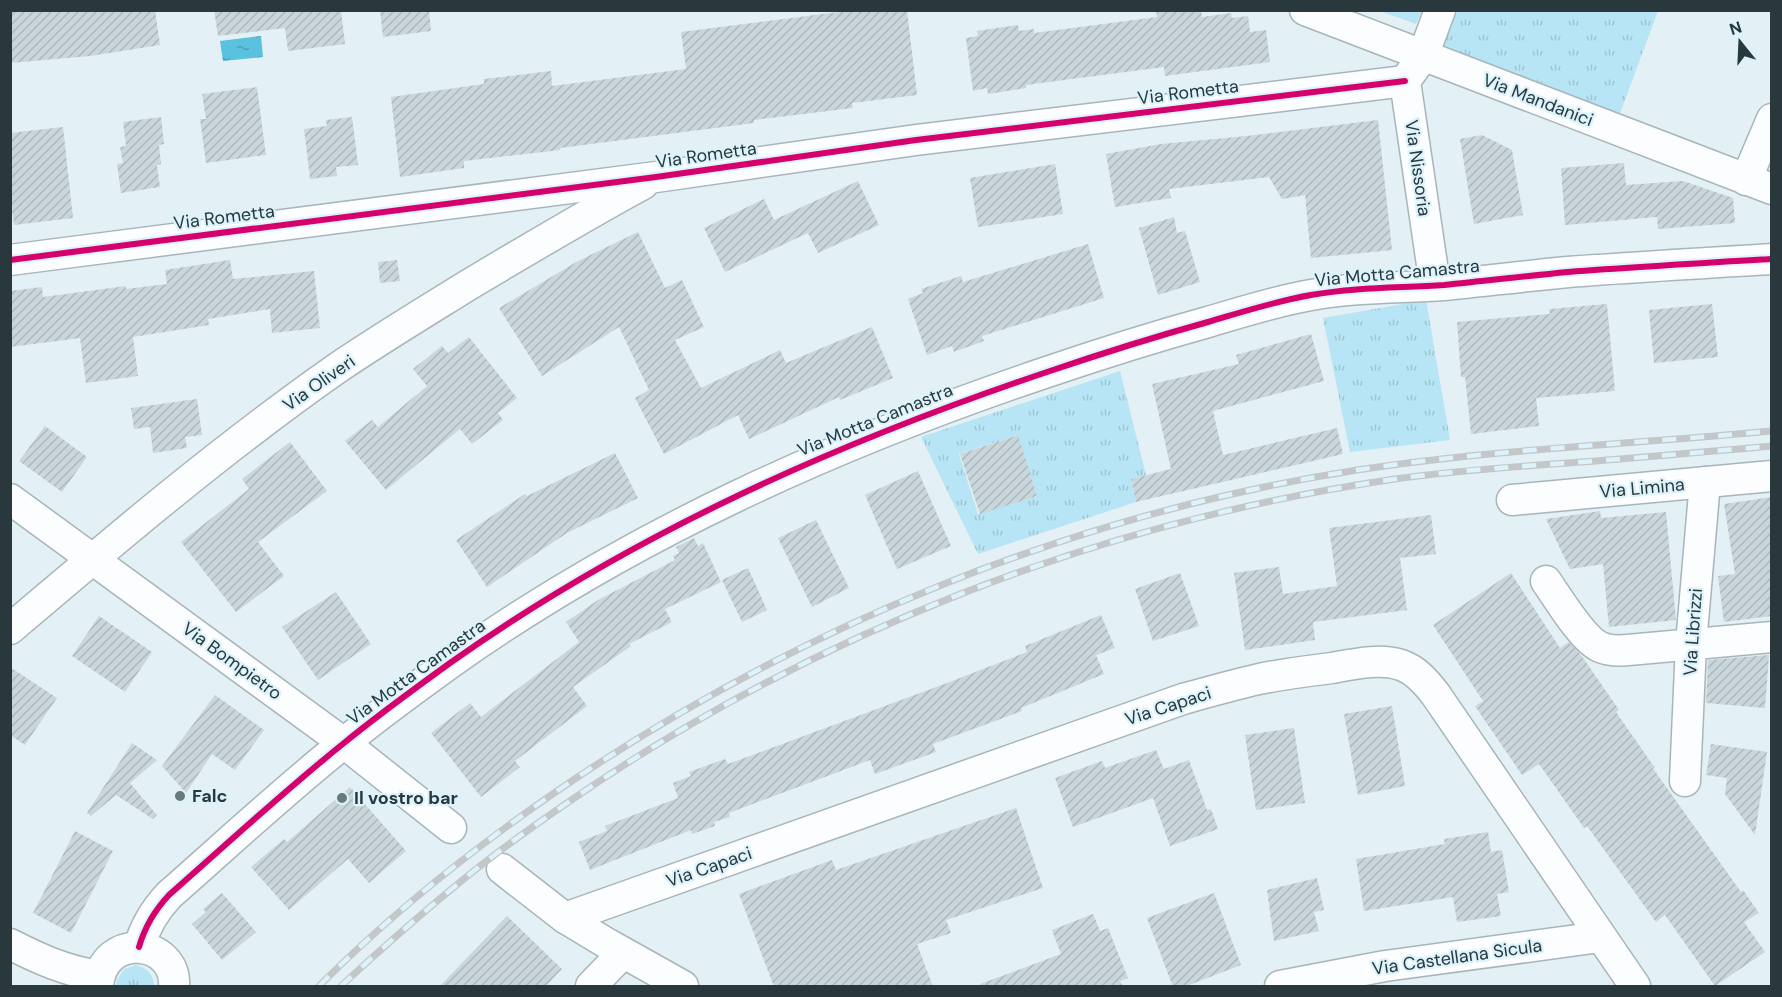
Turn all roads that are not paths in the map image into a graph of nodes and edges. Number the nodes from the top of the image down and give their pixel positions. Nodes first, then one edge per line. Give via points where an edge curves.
1 (1305, 10) edge
2 (1440, 10) edge
3 (1423, 56) junction
4 (1405, 81) junction
5 (1772, 119) edge
6 (656, 177) junction
7 (1759, 185) edge
8 (1772, 259) edge
9 (10, 260) edge
10 (1435, 285) junction
11 (1772, 476) edge
12 (1704, 482) junction
13 (10, 499) edge
14 (1512, 500) dead end
15 (92, 559) junction
16 (1546, 581) dead end
17 (10, 629) edge
18 (1772, 636) edge
19 (1691, 644) junction
20 (344, 743) junction
21 (1685, 781) dead end
22 (451, 828) dead end
23 (502, 869) dead end
24 (565, 918) junction
25 (1600, 937) junction
26 (10, 944) edge
27 (139, 947) junction
28 (623, 953) junction
29 (98, 981) edge
30 (176, 981) edge
31 (591, 987) edge
32 (683, 987) edge
33 (1280, 987) edge
34 (1635, 987) edge

1 - 3 street, Via Mandanici
2 - 3 street
3 - 4 street
3 - 7 street, Via Mandanici
4 - 6 street, Via Rometta via 928,139
4 - 10 street, Via Nissoria
5 - 7 street
6 - 9 street, Via Rometta
6 - 15 street, Via Oliveri via 570,224 346,363 242,438
8 - 10 street, Via Motta Camastra
10 - 20 street, Via Motta Camastra via 1332,291 1275,302 1044,372 843,448 674,527 561,591 504,626
11 - 12 street, Via Limina
12 - 14 street, Via Limina
12 - 19 street, Via Librizzi
13 - 15 street, Via Bompietro
15 - 17 street, Via Oliveri
15 - 20 street, Via Bompietro
16 - 19 street via 1579,627 1599,647 1619,651
18 - 19 street
19 - 21 street, Via Librizzi
20 - 22 street, Via Bompietro
20 - 27 street, Via Motta Camastra via 170,895 153,914
23 - 24 street
24 - 25 street, Via Capaci via 1183,699 1273,676 1378,662 1403,665 1430,687
24 - 28 street
25 - 33 street, Via Castellana Sicula via 1385,966
25 - 34 street, Via Capaci
26 - 29 street
27 - 29 street via 114,954 104,963
27 - 30 street via 163,958
28 - 31 street
28 - 32 street

